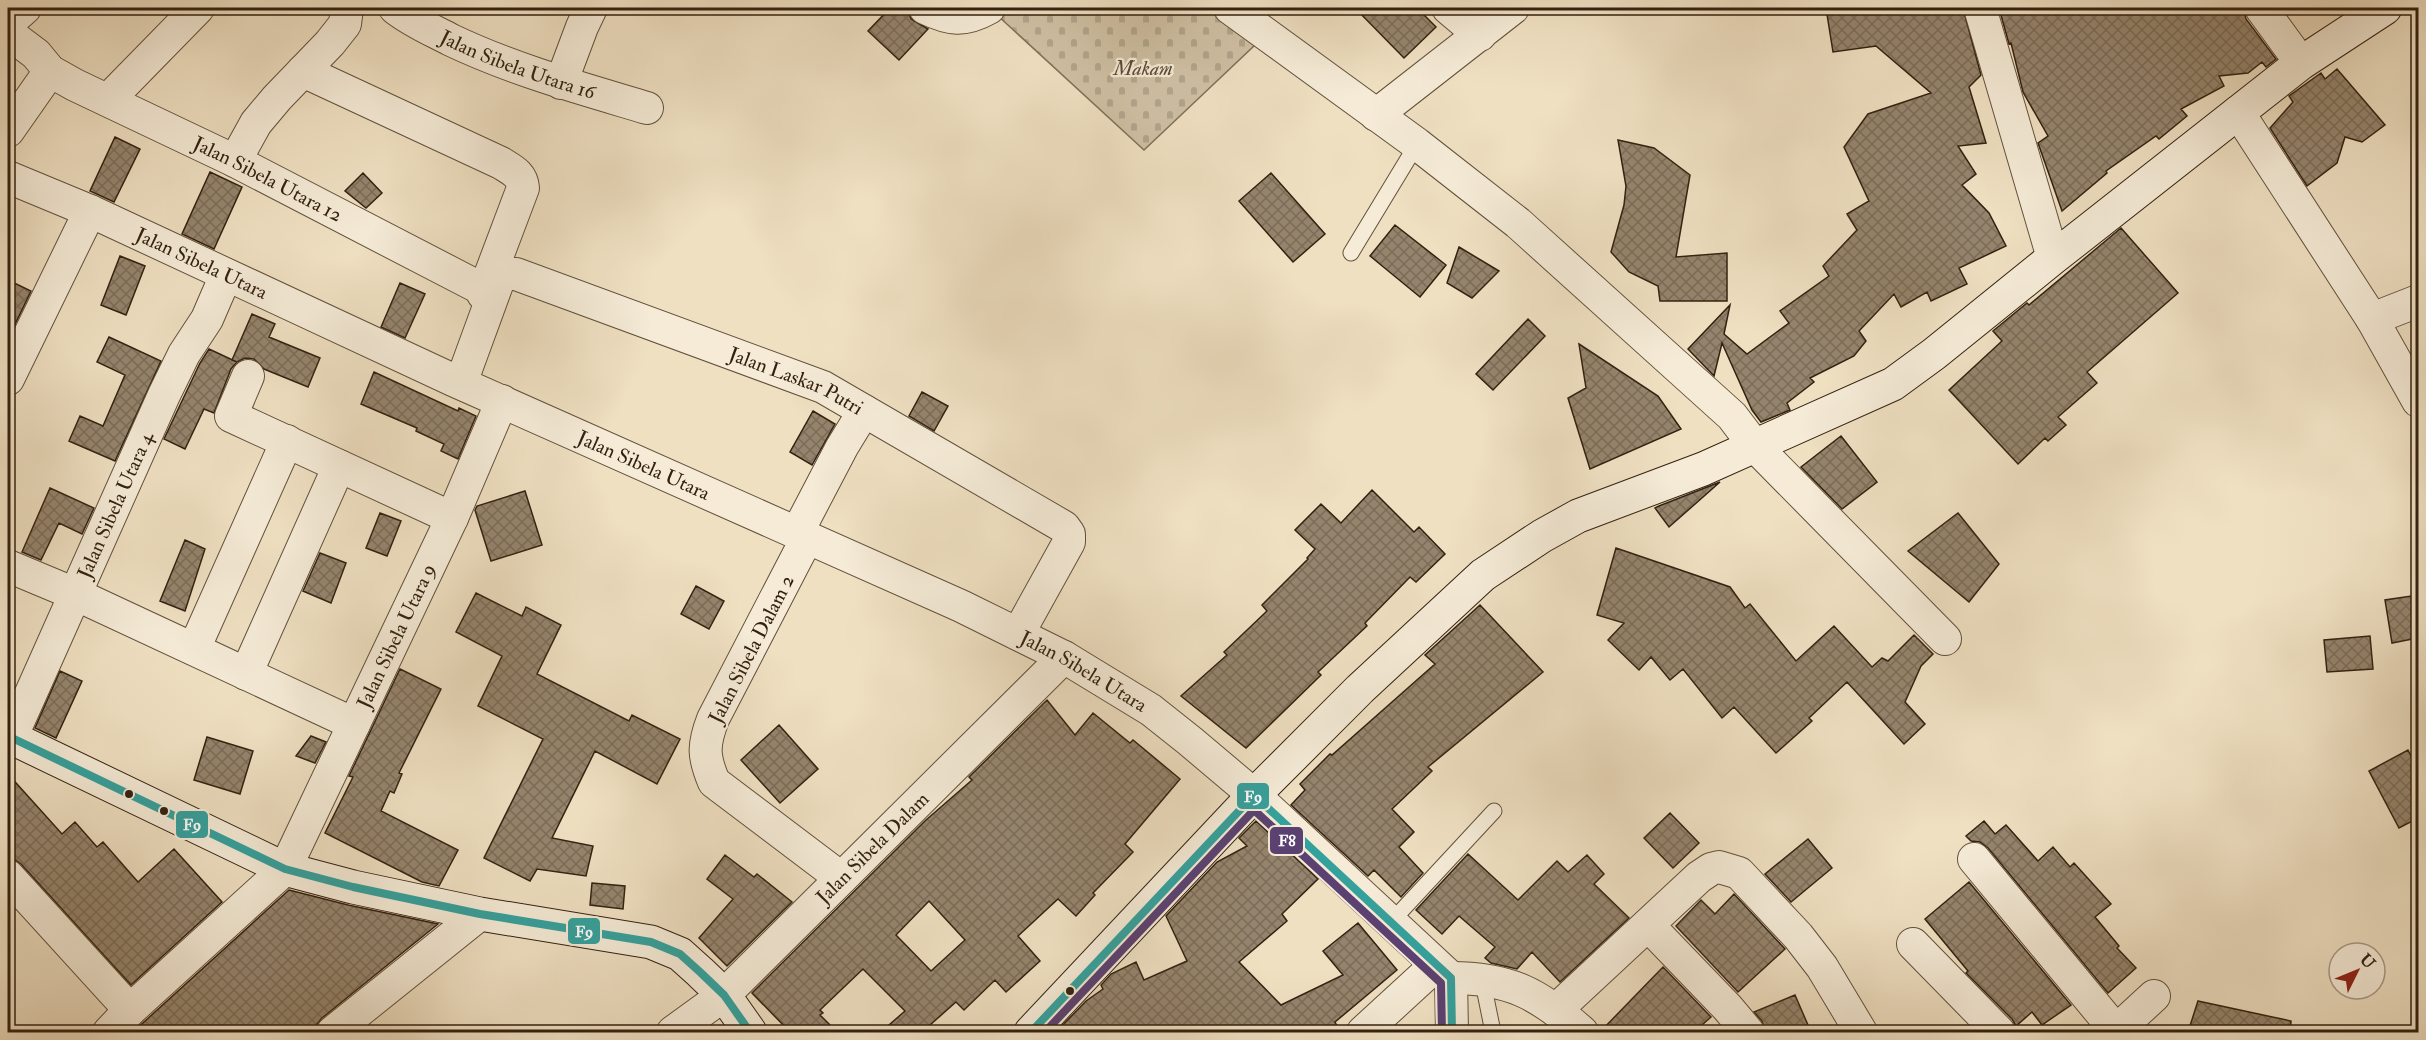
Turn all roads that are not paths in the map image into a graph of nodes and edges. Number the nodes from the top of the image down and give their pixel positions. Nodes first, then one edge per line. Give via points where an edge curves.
1 (25, 8) edge
2 (198, 8) edge
3 (347, 8) edge
4 (395, 8) edge
5 (925, 8) edge
6 (989, 8) edge
7 (1230, 8) edge
8 (1448, 8) edge
9 (1513, 8) edge
10 (1980, 8) edge
11 (2261, 8) edge
12 (2385, 8) edge
13 (586, 17) edge
14 (8, 23) edge
15 (8, 33) edge
16 (1480, 36) junction
17 (2301, 63) junction
18 (50, 70) junction
19 (303, 71) junction
20 (561, 83) junction
21 (108, 100) junction
22 (647, 108) dead end
23 (2238, 112) junction
24 (1376, 116) junction
25 (8, 130) edge
26 (1417, 144) junction
27 (235, 161) junction
28 (8, 177) edge
29 (90, 211) junction
30 (1351, 253) dead end
31 (2053, 258) junction
32 (226, 276) junction
33 (484, 290) junction
34 (2418, 301) edge
35 (2372, 319) junction
36 (12, 360) edge
37 (248, 376) dead end
38 (457, 382) junction
39 (502, 401) junction
40 (2418, 401) edge
41 (864, 411) junction
42 (287, 441) junction
43 (1754, 445) junction
44 (339, 466) junction
45 (452, 518) junction
46 (802, 536) junction
47 (8, 566) edge
48 (75, 594) junction
49 (1018, 634) junction
50 (1945, 639) dead end
51 (194, 650) junction
52 (1064, 657) junction
53 (246, 674) junction
54 (354, 724) junction
55 (13, 745) edge
56 (1254, 795) junction
57 (1494, 811) dead end
58 (1974, 859) dead end
59 (285, 869) junction
60 (8, 876) edge
61 (841, 878) junction
62 (480, 914) junction
63 (1391, 922) junction
64 (1648, 925) junction
65 (1912, 944) dead end
66 (1443, 971) junction
67 (1482, 978) junction
68 (724, 995) junction
69 (2154, 996) dead end
70 (1556, 1010) junction
71 (119, 1021) edge
72 (1039, 1030) edge
73 (333, 1032) edge
74 (673, 1032) edge
75 (750, 1032) edge
76 (1363, 1032) edge
77 (1452, 1032) edge
78 (1493, 1032) edge
79 (1582, 1032) edge
80 (1748, 1032) edge
81 (1861, 1032) edge
82 (1999, 1032) edge
83 (2116, 1032) edge

1 - 14 street
2 - 21 street
3 - 19 street via 345,24
4 - 20 street, Jalan Sibela Utara 16 via 486,57
5 - 6 street via 945,17 960,18
7 - 24 street
8 - 16 street
9 - 16 street
10 - 31 street
11 - 17 street
12 - 17 main road
13 - 20 street
15 - 18 street, Jalan Sibela Utara 12
16 - 24 street
17 - 23 main road
18 - 21 street, Jalan Sibela Utara 12
18 - 25 street
19 - 27 street via 256,123
19 - 33 street via 501,163 523,180
20 - 22 street, Jalan Sibela Utara 16
21 - 27 street, Jalan Sibela Utara 12
23 - 31 main road
23 - 35 street
24 - 26 street
26 - 30 lane
26 - 43 street via 1518,224 1621,315 1732,416
27 - 33 street, Jalan Sibela Utara 12
28 - 29 street, Jalan Sibela Utara
29 - 32 street, Jalan Sibela Utara
29 - 36 street
31 - 43 main road via 1893,384
32 - 38 street, Jalan Sibela Utara
32 - 48 street, Jalan Sibela Utara 4 via 207,319 164,395
33 - 38 street
34 - 35 street
35 - 40 street
37 - 42 street via 231,416
38 - 39 street, Jalan Sibela Utara
38 - 41 street, Jalan Laskar Putri via 500,279 516,274 823,387
39 - 45 street, Jalan Sibela Utara 9
39 - 46 street, Jalan Sibela Utara
41 - 46 street, Jalan Sibela Dalam 2 via 842,447
41 - 49 street, Jalan Laskar Putri via 1064,527 1069,534 1069,542
42 - 44 street
42 - 51 street
43 - 50 street
43 - 56 main road via 1578,516 1483,575 1360,689
44 - 45 street
44 - 53 street
45 - 54 street, Jalan Sibela Utara 9
46 - 49 street, Jalan Sibela Utara
46 - 61 street, Jalan Sibela Dalam 2 via 713,719 705,739 705,762 714,782
47 - 48 street
48 - 51 street
48 - 55 street, Jalan Sibela Utara 4
49 - 52 street, Jalan Sibela Utara
51 - 53 street
52 - 56 street, Jalan Sibela Utara via 1151,710
52 - 61 street, Jalan Sibela Dalam
53 - 54 street
54 - 59 street, Jalan Sibela Utara 9
55 - 59 main road
56 - 63 street, Jalan Sibela Utara
56 - 72 main road
57 - 63 lane
58 - 83 street
59 - 62 main road
59 - 71 street
60 - 71 street
61 - 68 street, Jalan Sibela Dalam
62 - 68 main road via 651,942 680,954
62 - 73 street
63 - 66 street, Jalan Sibela Utara
64 - 70 street
64 - 80 street
64 - 81 street via 1711,869 1719,867 1739,873 1822,967
65 - 82 street
66 - 67 street
66 - 76 street
66 - 77 street
67 - 70 street via 1520,989
67 - 78 lane
68 - 74 street, Jalan Sibela Dalam
68 - 75 main road
69 - 83 street
70 - 79 street

